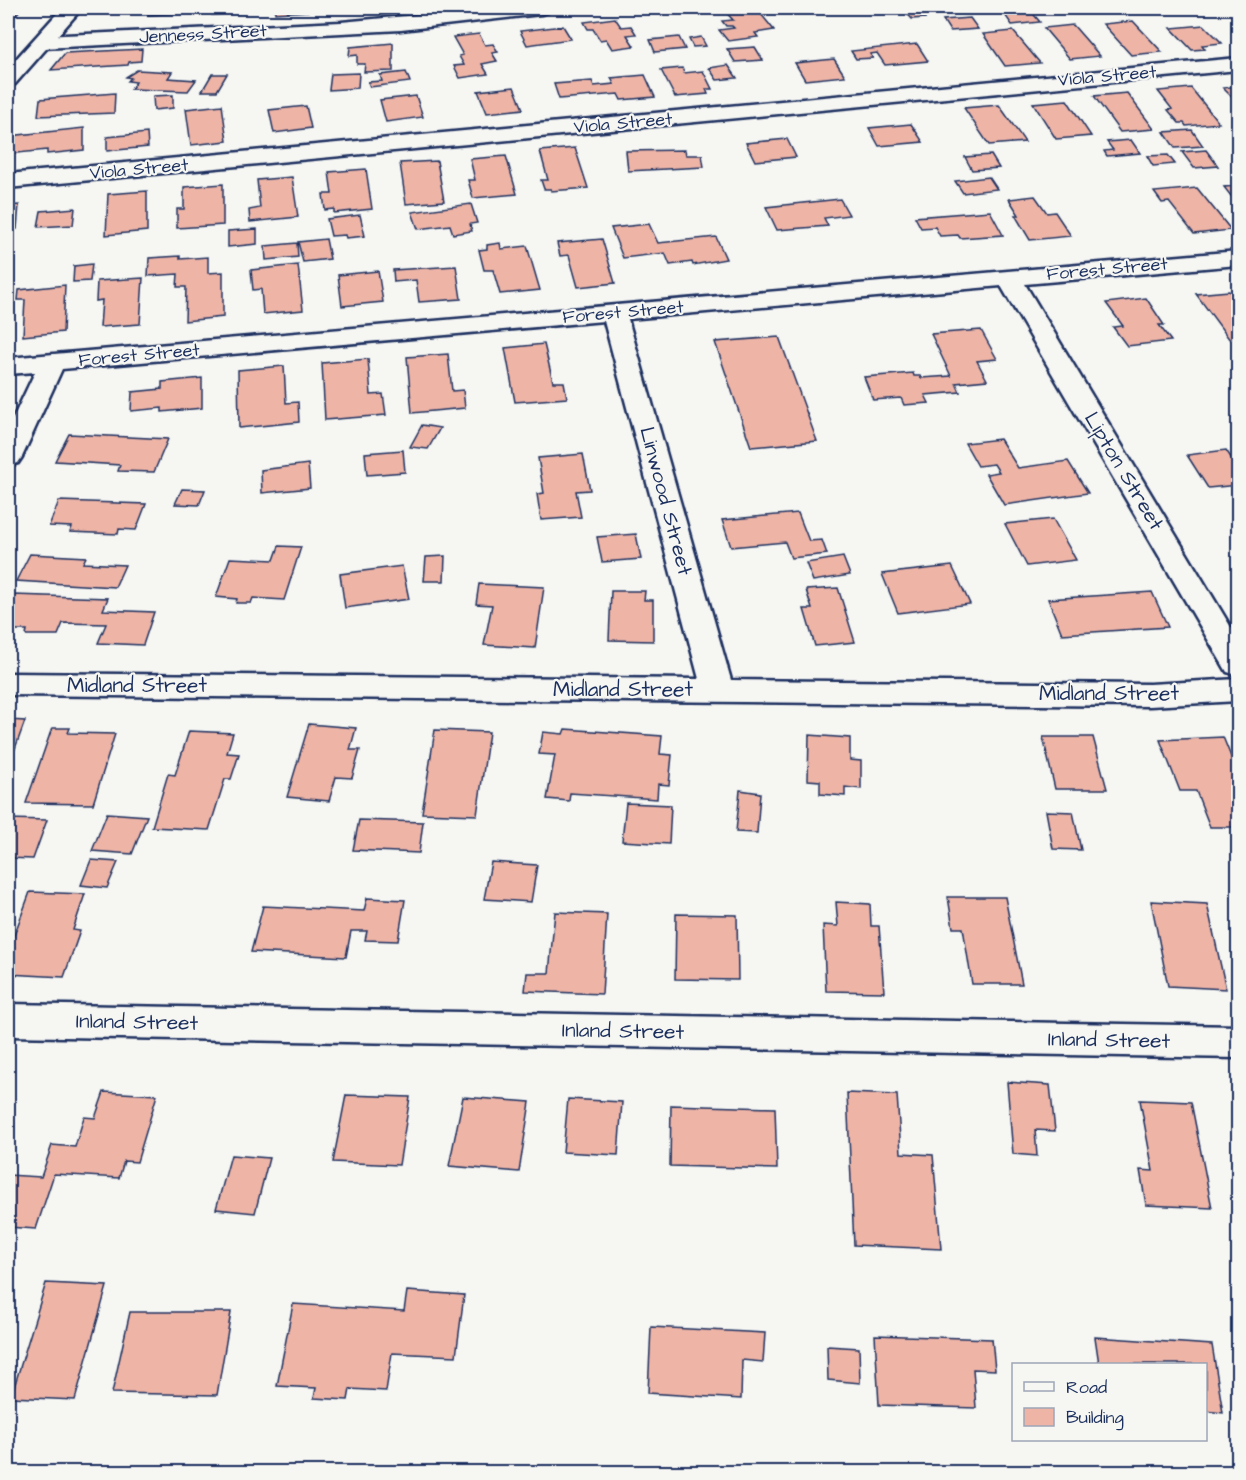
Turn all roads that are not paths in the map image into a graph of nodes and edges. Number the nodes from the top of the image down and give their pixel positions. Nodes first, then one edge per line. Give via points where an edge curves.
1 (72, 8) edge
2 (541, 8) edge
3 (43, 42) junction
4 (1239, 64) edge
5 (10, 75) edge
6 (8, 181) edge
7 (1239, 258) edge
8 (1009, 278) junction
9 (614, 313) junction
10 (52, 363) junction
11 (8, 366) edge
12 (8, 457) edge
13 (1239, 664) edge
14 (8, 684) edge
15 (718, 690) junction
16 (1239, 690) edge
17 (8, 1020) edge
18 (1239, 1042) edge

1 - 3 street
2 - 3 street, Jenness Street via 361,27
3 - 5 street
4 - 6 street, Viola Street
7 - 8 street, Forest Street
8 - 9 street, Forest Street
8 - 13 street, Lipton Street
9 - 10 street, Forest Street
9 - 15 street, Linwood Street
10 - 11 street, Forest Street
10 - 12 street
14 - 15 street, Midland Street
15 - 16 street, Midland Street via 1149,695
17 - 18 street, Inland Street

